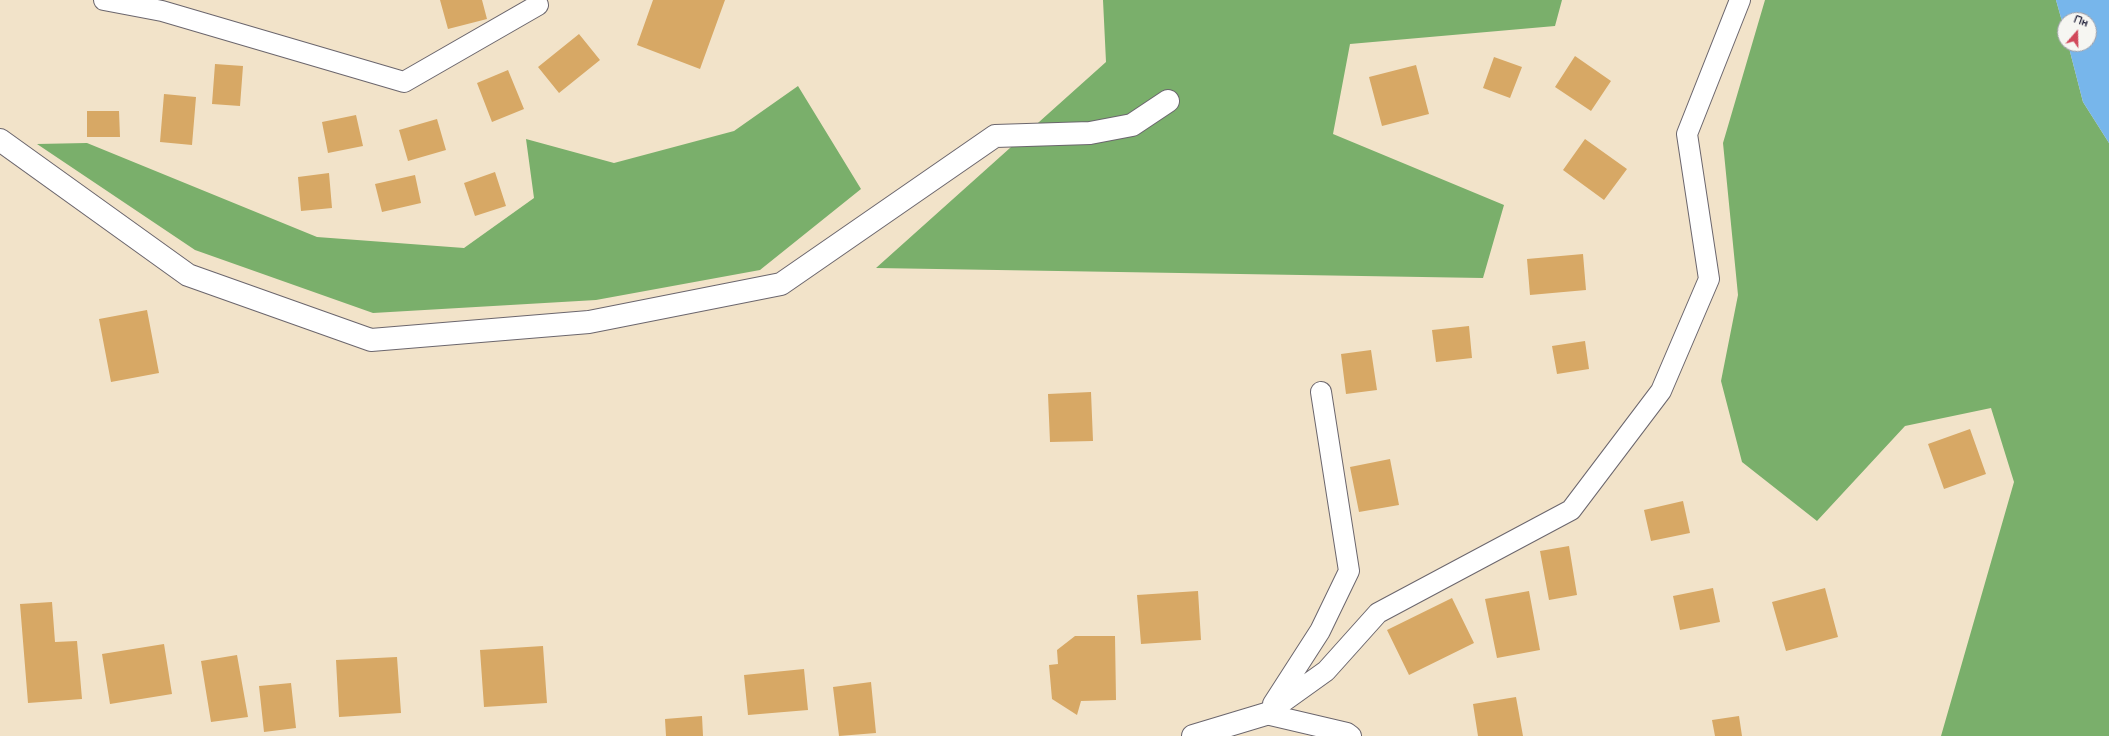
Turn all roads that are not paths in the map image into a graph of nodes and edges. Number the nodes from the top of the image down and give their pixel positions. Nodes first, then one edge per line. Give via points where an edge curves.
1 (104, 0) edge
2 (1740, 0) edge
3 (538, 5) dead end
4 (1168, 101) dead end
5 (0, 140) edge
6 (1321, 392) dead end
7 (1266, 714) junction
8 (1193, 736) edge
9 (1351, 736) edge

1 - 3 lane via 162,11 404,82
2 - 7 lane via 1687,134 1709,279 1661,391 1571,510 1378,613 1326,671
4 - 5 street via 1132,125 1090,133 995,136 781,284 590,322 371,340 188,274
6 - 7 lane via 1349,571 1320,631
7 - 8 street
7 - 9 lane

